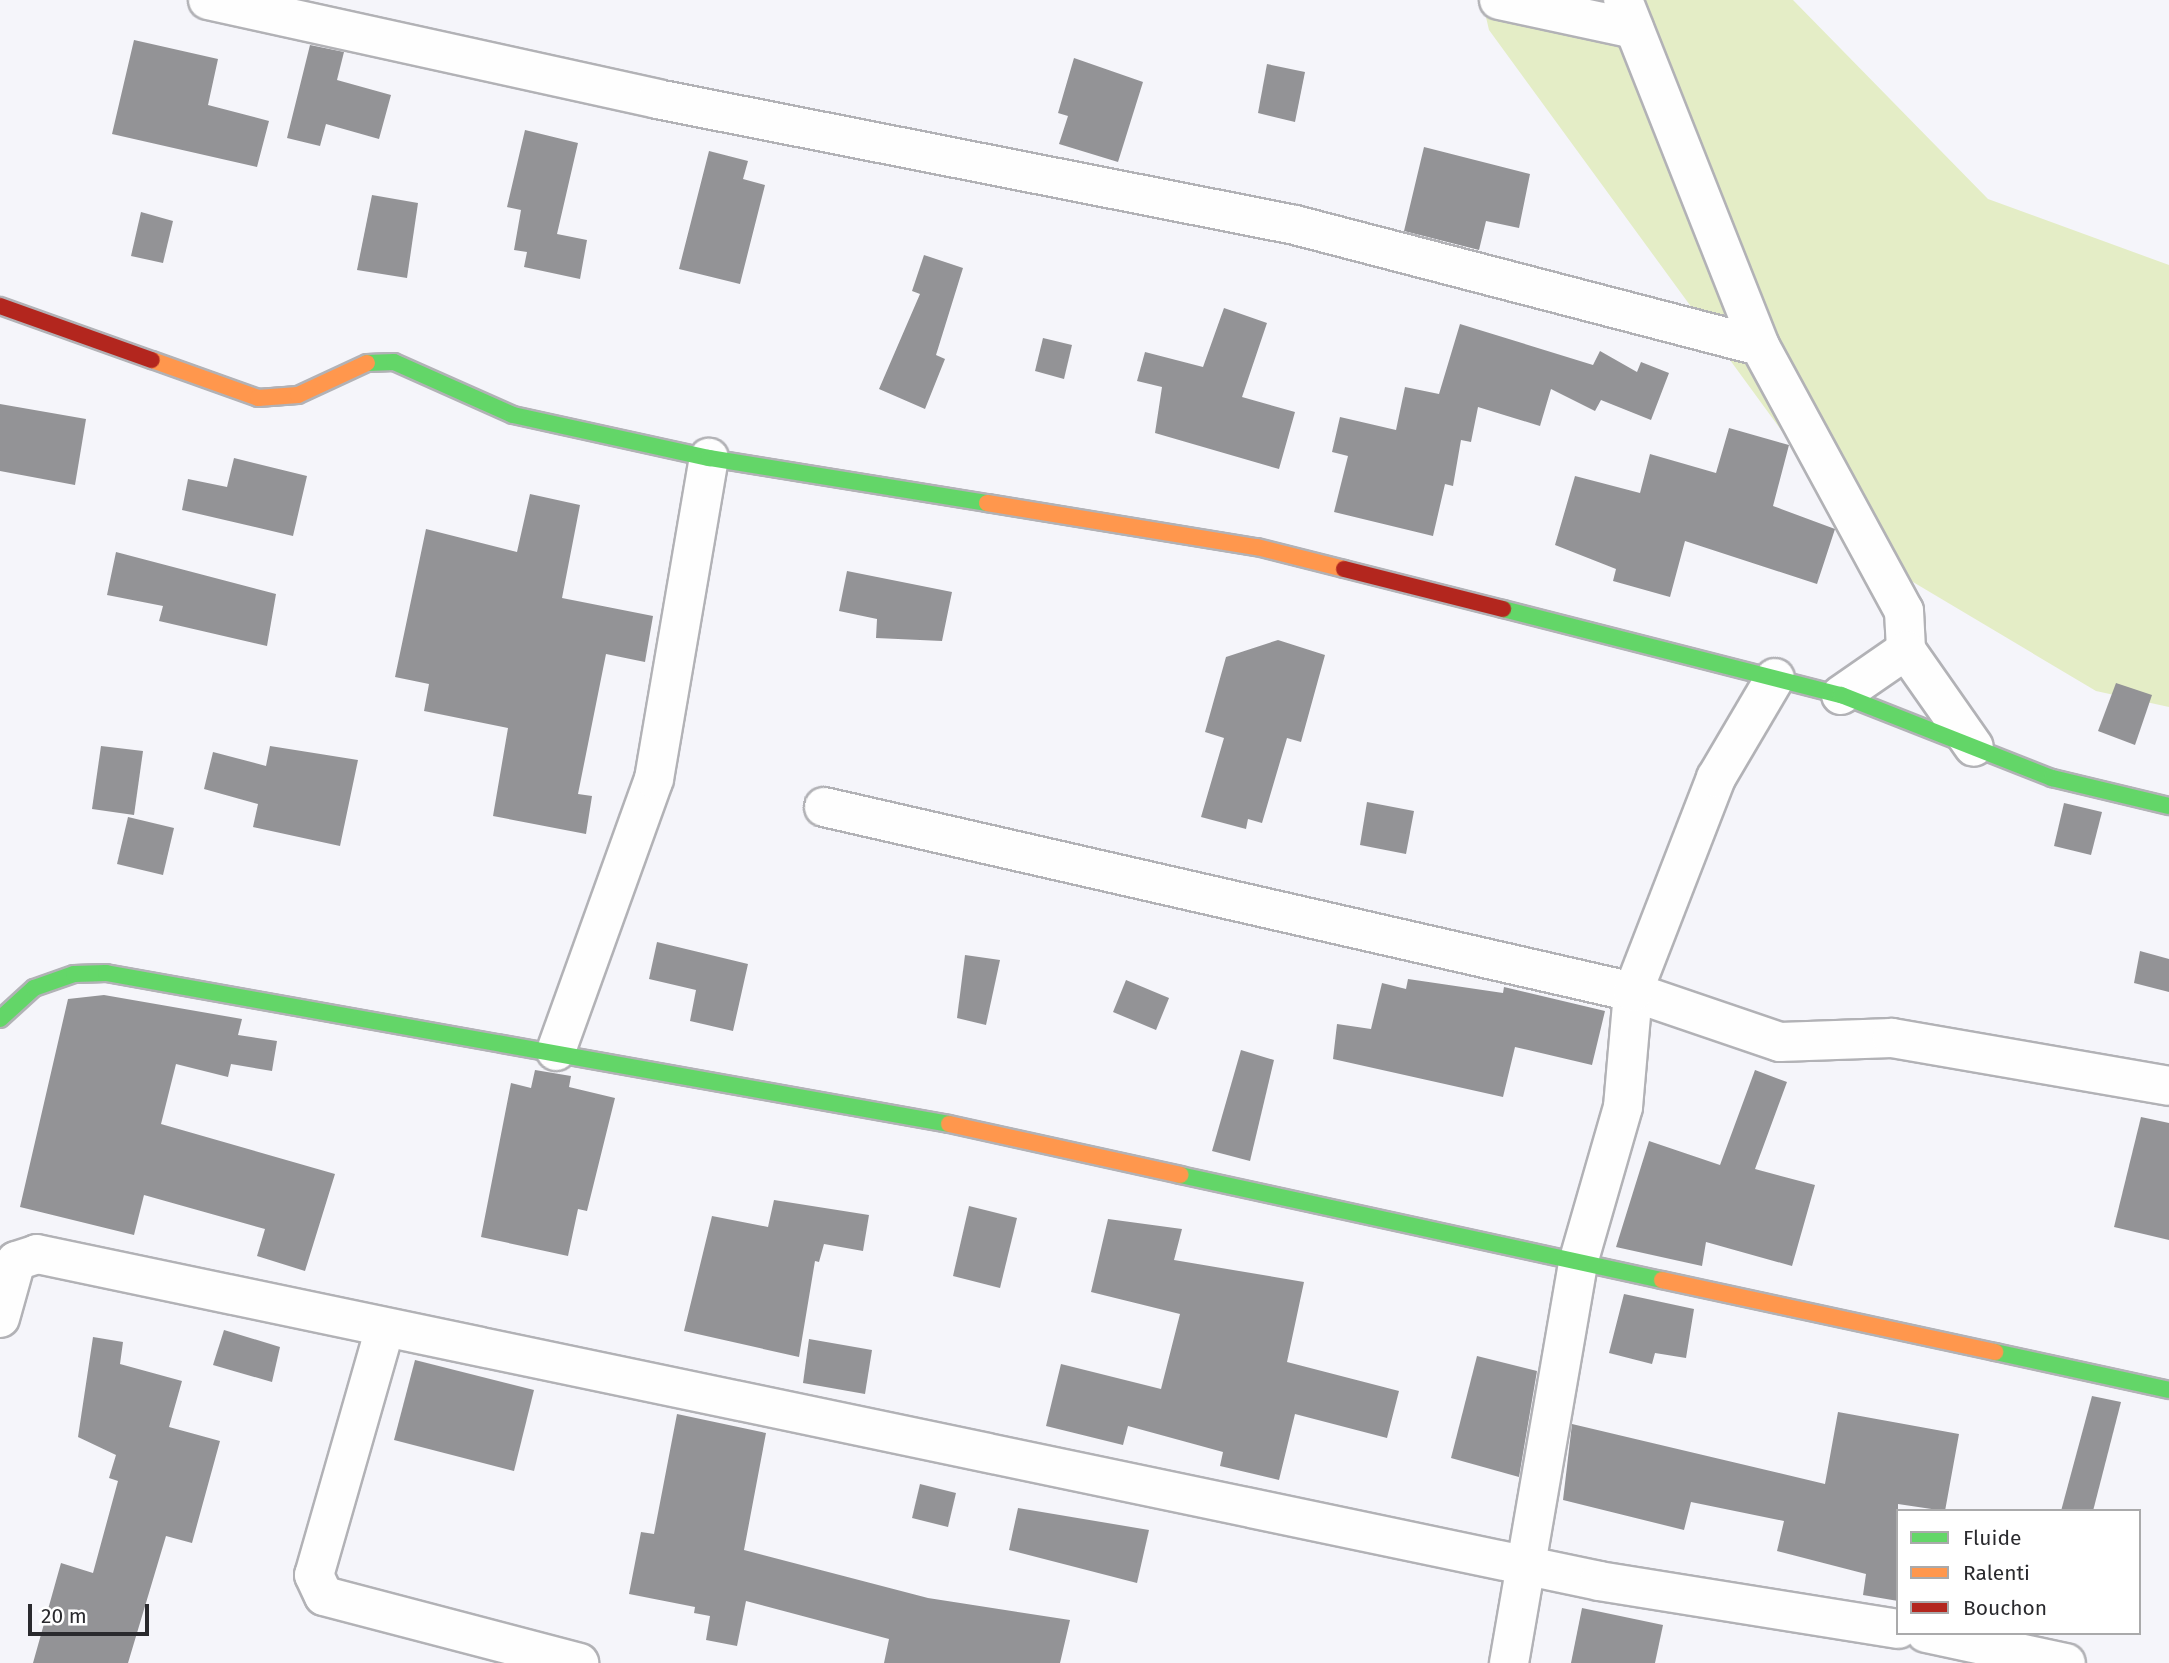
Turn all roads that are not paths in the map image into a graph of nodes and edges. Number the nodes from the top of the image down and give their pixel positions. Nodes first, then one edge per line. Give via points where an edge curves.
1 (208, 0) edge
2 (1499, 0) edge
3 (1629, 15) edge
4 (0, 306) edge
5 (1760, 346) junction
6 (709, 458) junction
7 (1906, 650) junction
8 (1775, 678) junction
9 (1841, 695) junction
10 (1974, 747) junction
11 (2169, 806) edge
12 (824, 807) dead end
13 (1633, 992) junction
14 (0, 1019) edge
15 (556, 1051) junction
16 (2169, 1086) edge
17 (1578, 1264) junction
18 (0, 1318) edge
19 (385, 1328) junction
20 (2169, 1390) edge
21 (1527, 1566) junction
22 (1896, 1629) edge
23 (1935, 1635) edge
24 (579, 1663) edge
25 (1509, 1663) edge
26 (2066, 1663) edge

1 - 5 street via 657,99 1295,225
2 - 3 street
3 - 5 street
4 - 6 street via 258,398 298,395 360,363 394,362 513,415
5 - 7 street via 1904,611
6 - 8 street via 1257,547
6 - 15 street via 654,779
7 - 9 street
7 - 10 street
8 - 9 street
8 - 13 street via 1716,778
9 - 10 street
10 - 11 street via 2052,778
12 - 13 street
13 - 16 street via 1780,1041 1892,1038
13 - 17 street via 1623,1107
14 - 15 street via 34,988 74,974 106,973
15 - 17 street via 837,1100
17 - 20 street
17 - 21 street
18 - 19 street via 16,1261 37,1254
19 - 21 street via 464,1339
19 - 24 street via 314,1575 324,1596
21 - 22 street
21 - 25 street
23 - 26 street

